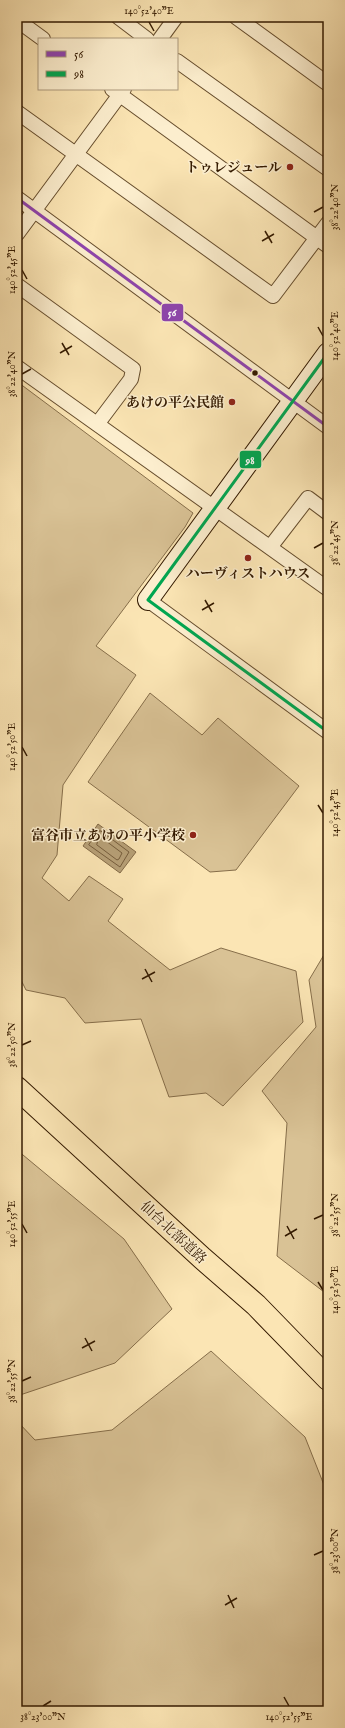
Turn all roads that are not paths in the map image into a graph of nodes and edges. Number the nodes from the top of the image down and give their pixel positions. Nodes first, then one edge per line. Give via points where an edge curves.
1 (118, 17) edge
2 (176, 17) edge
3 (236, 17) edge
4 (17, 20) edge
5 (42, 38) edge
6 (147, 38) edge
7 (161, 38) edge
8 (178, 61) edge
9 (328, 84) edge
10 (119, 91) edge
11 (17, 112) edge
12 (76, 155) junction
13 (328, 169) edge
14 (17, 198) edge
15 (34, 211) junction
16 (328, 223) edge
17 (17, 234) edge
18 (322, 242) edge
19 (17, 285) edge
20 (328, 353) edge
21 (17, 367) edge
22 (293, 402) junction
23 (98, 423) junction
24 (328, 428) edge
25 (213, 508) junction
26 (328, 513) edge
27 (271, 546) junction
28 (328, 588) edge
29 (148, 600) joint
30 (328, 732) edge
31 (17, 1088) edge
32 (328, 1379) edge

1 - 6 street
2 - 7 street
3 - 9 street
4 - 5 street
8 - 13 street
10 - 12 street
10 - 18 street
11 - 12 street
12 - 15 street
12 - 18 street via 273,296
14 - 15 street
15 - 17 street
15 - 22 street
16 - 18 street
19 - 23 street via 133,369 131,380
20 - 22 street
21 - 23 street
22 - 24 street
22 - 25 street
23 - 25 street
25 - 27 street
25 - 29 street
26 - 27 street via 308,498
27 - 28 street
29 - 30 street
31 - 32 highway, 仙台北部道路 via 256,1306

